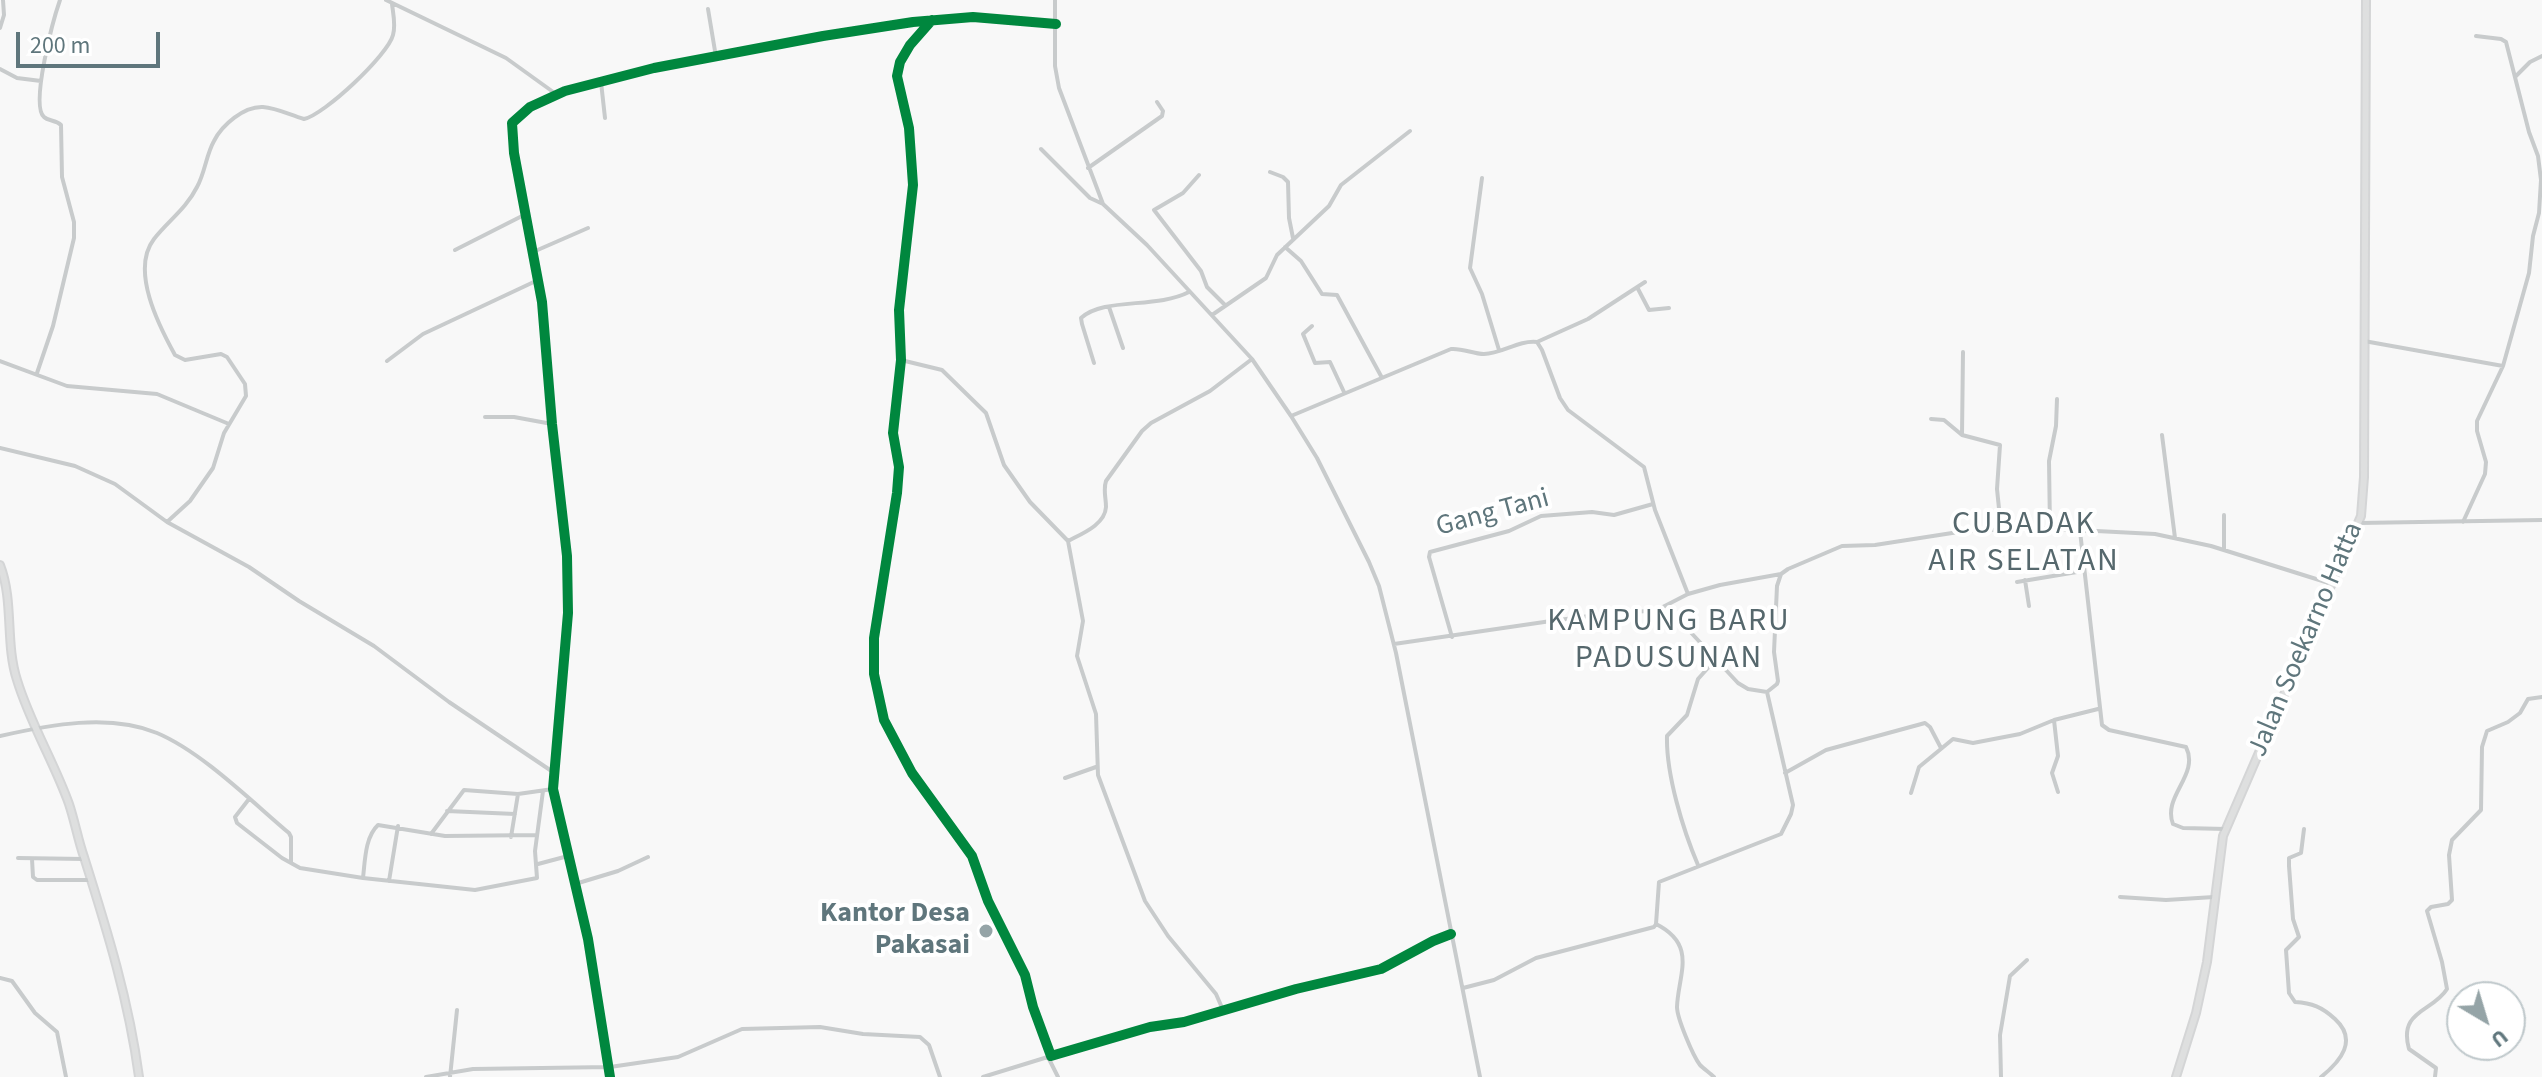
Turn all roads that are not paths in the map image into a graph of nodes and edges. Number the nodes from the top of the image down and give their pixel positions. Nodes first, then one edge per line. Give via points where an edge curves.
1 (3, 0) edge
2 (60, 0) edge
3 (386, 0) edge
4 (1055, 0) edge
5 (2366, 0) edge
6 (392, 4) junction
7 (708, 9) dead end
8 (932, 20) junction
9 (1056, 24) junction
10 (0, 28) edge
11 (2476, 36) dead end
12 (2542, 56) edge
13 (716, 57) junction
14 (0, 69) edge
15 (2515, 77) junction
16 (41, 81) junction
17 (601, 82) junction
18 (556, 94) junction
19 (1157, 102) dead end
20 (605, 118) dead end
21 (1410, 131) dead end
22 (1041, 149) dead end
23 (2541, 162) edge
24 (1088, 168) junction
25 (1270, 172) dead end
26 (1199, 175) dead end
27 (1482, 178) dead end
28 (1103, 204) junction
29 (526, 214) junction
30 (588, 228) dead end
31 (1294, 239) junction
32 (1285, 247) junction
33 (455, 250) dead end
34 (533, 252) junction
35 (538, 280) junction
36 (1645, 282) dead end
37 (1637, 287) junction
38 (1189, 292) junction
39 (1226, 305) junction
40 (1109, 307) junction
41 (1669, 308) dead end
42 (1212, 315) junction
43 (1312, 326) dead end
44 (2364, 341) junction
45 (1537, 342) junction
46 (1123, 348) dead end
47 (1499, 351) junction
48 (1963, 352) dead end
49 (1252, 359) junction
50 (901, 360) junction
51 (0, 361) edge
52 (387, 361) dead end
53 (1094, 363) dead end
54 (2503, 366) junction
55 (37, 373) junction
56 (1381, 376) junction
57 (1344, 392) junction
58 (2057, 399) dead end
59 (1291, 416) junction
60 (485, 417) dead end
61 (1931, 419) dead end
62 (229, 424) junction
63 (552, 424) junction
64 (1962, 435) junction
65 (2162, 435) dead end
66 (0, 448) edge
67 (1653, 504) junction
68 (2224, 515) dead end
69 (2542, 520) edge
70 (167, 522) junction
71 (2463, 522) junction
72 (2359, 523) junction
73 (2001, 528) junction
74 (2050, 529) junction
75 (2080, 531) junction
76 (2175, 538) junction
77 (1068, 541) junction
78 (2224, 550) junction
79 (0, 565) edge
80 (2083, 571) junction
81 (1781, 574) junction
82 (2025, 580) junction
83 (2017, 582) dead end
84 (2332, 584) junction
85 (1688, 594) junction
86 (2029, 606) dead end
87 (1653, 611) junction
88 (1452, 637) junction
89 (1394, 644) junction
90 (1716, 659) junction
91 (1767, 692) junction
92 (2542, 697) edge
93 (2098, 709) junction
94 (2054, 720) junction
95 (35, 728) junction
96 (0, 736) edge
97 (1941, 748) junction
98 (1096, 767) junction
99 (553, 772) junction
100 (1785, 773) junction
101 (1065, 778) dead end
102 (553, 789) junction
103 (543, 791) junction
104 (2058, 792) dead end
105 (1911, 793) dead end
106 (518, 794) junction
107 (249, 799) junction
108 (447, 811) junction
109 (515, 814) junction
110 (398, 826) junction
111 (2226, 829) junction
112 (2304, 829) dead end
113 (431, 834) junction
114 (537, 835) junction
115 (511, 837) junction
116 (568, 856) junction
117 (648, 857) dead end
118 (18, 858) dead end
119 (32, 859) junction
120 (84, 859) junction
121 (291, 863) junction
122 (538, 864) junction
123 (1698, 865) junction
124 (363, 878) junction
125 (91, 880) junction
126 (389, 881) junction
127 (575, 884) junction
128 (2120, 897) dead end
129 (2214, 897) junction
130 (1656, 924) junction
131 (1451, 934) junction
132 (2027, 960) dead end
133 (0, 978) edge
134 (1463, 988) junction
135 (457, 1010) dead end
136 (1223, 1010) junction
137 (1049, 1057) junction
138 (610, 1067) junction
139 (450, 1074) edge
140 (66, 1077) edge
141 (139, 1077) edge
142 (426, 1077) edge
143 (610, 1077) edge
144 (940, 1077) edge
145 (983, 1077) edge
146 (1058, 1077) edge
147 (1480, 1077) edge
148 (1714, 1077) edge
149 (2001, 1077) edge
150 (2176, 1077) edge
151 (2321, 1077) edge
152 (2435, 1077) edge

1 - 10 street
2 - 16 street
3 - 6 street
4 - 9 street
5 - 44 street, Jalan Soekarno Hatta
6 - 18 street via 506,58
6 - 62 street via 394,30 386,48 321,111 304,119 261,107 232,120 214,141 191,198 151,244 147,291 175,355 185,360 221,354 245,384 246,396
7 - 13 street
8 - 9 street via 985,17
8 - 13 street
8 - 50 street via 910,45 897,76 913,168 899,310
9 - 24 street via 1059,88
11 - 15 street via 2506,42
12 - 15 street
13 - 17 street
14 - 16 street
15 - 23 street
16 - 55 street via 41,114 61,125 62,177 74,229
17 - 18 street
17 - 20 street
18 - 29 street via 512,123
19 - 24 street via 1162,116
21 - 31 street via 1341,185 1330,204
22 - 28 street via 1090,198
23 - 54 street via 2532,257
24 - 28 street
25 - 31 street via 1288,182
26 - 39 street via 1183,193 1154,210 1201,271 1205,285
27 - 47 street via 1470,268
28 - 38 street
29 - 33 street
29 - 34 street
30 - 34 street
31 - 32 street
32 - 39 street via 1266,278
32 - 56 street via 1322,294 1337,295
34 - 35 street
35 - 52 street via 423,334
35 - 63 street
36 - 37 street
37 - 41 street via 1649,310
37 - 45 street via 1593,316
38 - 40 street via 1162,302
38 - 42 street
39 - 42 street
40 - 46 street
40 - 53 street via 1081,318
42 - 49 street
43 - 57 street via 1303,334 1315,363 1330,362
44 - 54 street
44 - 72 street, Jalan Soekarno Hatta
45 - 47 street
45 - 67 street via 1562,403 1644,467
47 - 56 street via 1451,349
48 - 64 street
49 - 59 street
49 - 77 street via 1142,431 1106,481 1103,516
50 - 77 street via 942,370 986,413 1004,465
50 - 137 street via 893,433 897,493 874,638 874,674 884,720 912,773 972,856 1025,975
51 - 55 street
54 - 71 street via 2477,421 2485,474
55 - 62 street via 72,387 157,394
56 - 57 street
57 - 59 street
58 - 74 street
59 - 89 street via 1369,562
60 - 63 street
61 - 64 street via 1942,419
62 - 70 street via 213,468
63 - 99 street via 568,613
64 - 73 street via 2000,445
65 - 76 street
66 - 70 street via 93,473
67 - 85 street
67 - 88 street, Gang Tani via 1614,515 1541,516 1505,533 1430,552
68 - 78 street
69 - 71 street
70 - 99 street via 374,646
71 - 72 street
72 - 84 street, Jalan Soekarno Hatta
73 - 74 street
73 - 81 street via 1842,546
74 - 75 street
75 - 76 street
75 - 80 street
76 - 78 street
77 - 98 street via 1083,621 1077,656 1096,714
78 - 84 street
79 - 95 street via 11,660
80 - 82 street
80 - 93 street
81 - 85 street
81 - 91 street via 1774,646 1778,681
82 - 83 street
82 - 86 street
84 - 111 street, Jalan Soekarno Hatta
85 - 87 street
87 - 88 street
87 - 90 street via 1682,623
88 - 89 street
89 - 131 street
90 - 91 street via 1743,686
90 - 123 street via 1698,679 1687,715 1667,736 1680,817
91 - 100 street
92 - 152 street via 2528,699 2520,713 2487,731 2481,810 2450,847 2452,900 2427,911 2447,989 2416,1014 2406,1035 2409,1049 2436,1068
93 - 94 street
93 - 111 street via 2105,729 2188,750 2186,777 2171,804 2173,824
94 - 97 street via 2026,733 1976,743 1953,739
94 - 104 street via 2058,756 2052,773
95 - 96 street
95 - 107 street via 110,724 159,733
95 - 120 street via 68,804
97 - 100 street via 1930,727 1921,723 1826,750
97 - 105 street via 1919,767
98 - 101 street
98 - 136 street via 1145,901
99 - 102 street
100 - 123 street via 1793,809 1781,834
102 - 103 street
102 - 116 street
103 - 106 street
103 - 114 street
106 - 108 street via 464,790
106 - 109 street
107 - 121 street via 289,833
107 - 121 street via 235,817 237,823
108 - 109 street
108 - 113 street
109 - 115 street
110 - 113 street
110 - 124 street via 374,827
110 - 126 street
111 - 129 street, Jalan Soekarno Hatta
112 - 151 street via 2301,853 2289,858 2299,937 2286,950 2289,993 2295,1002 2325,1010 2346,1033 2343,1055
113 - 115 street
114 - 115 street
114 - 122 street
116 - 122 street
116 - 127 street
117 - 127 street
118 - 119 street
119 - 120 street
119 - 125 street via 37,880
120 - 125 street
121 - 124 street
122 - 126 street via 535,879 480,890
123 - 130 street via 1659,882
124 - 126 street
125 - 141 street via 125,992
127 - 138 street
128 - 129 street
129 - 150 street, Jalan Soekarno Hatta via 2204,979
130 - 134 street via 1536,958 1494,980
130 - 148 street via 1682,954 1677,1011 1698,1062
131 - 134 street
131 - 136 street via 1381,969
132 - 149 street via 2010,976 2000,1035
133 - 140 street via 12,981 57,1032
134 - 147 street
135 - 139 street
136 - 137 street
137 - 145 street
137 - 146 street
138 - 139 street
138 - 143 street
138 - 144 street via 678,1057 742,1029 820,1027 920,1037 929,1045
139 - 142 street

